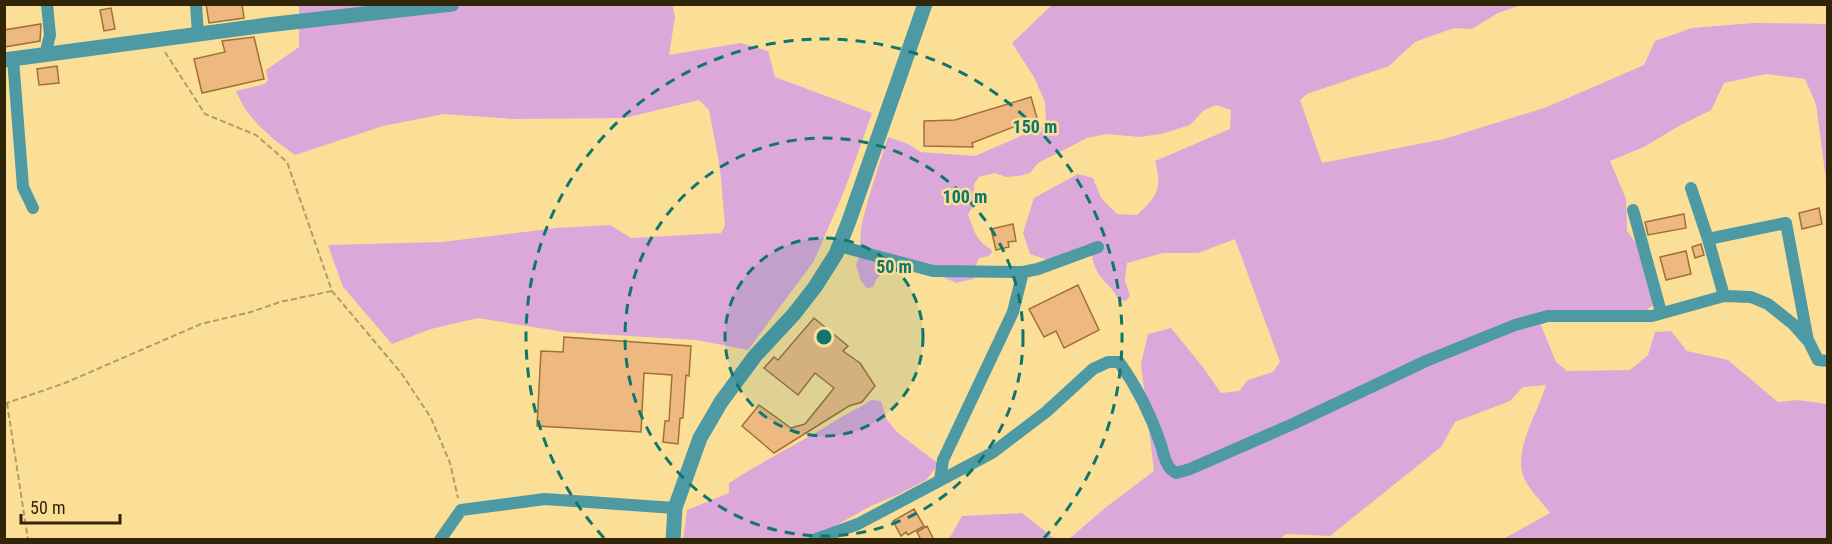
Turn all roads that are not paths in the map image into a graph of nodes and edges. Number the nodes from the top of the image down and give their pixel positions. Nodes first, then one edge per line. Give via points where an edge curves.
1 (47, 4) edge
2 (195, 4) edge
3 (452, 4) edge
4 (924, 4) edge
5 (198, 34) junction
6 (45, 55) junction
7 (9, 59) edge
8 (1691, 188) dead end
9 (33, 208) dead end
10 (1633, 210) dead end
11 (1707, 239) junction
12 (839, 246) junction
13 (1098, 247) dead end
14 (1023, 272) junction
15 (1724, 296) junction
16 (1661, 312) junction
17 (1809, 342) junction
18 (1827, 361) edge
19 (940, 480) junction
20 (675, 508) junction
21 (440, 540) edge
22 (673, 540) edge
23 (813, 540) edge

1 - 6 street via 50,35
2 - 5 street
3 - 5 street
4 - 12 street
5 - 6 street
6 - 7 street
7 - 9 street via 23,187
8 - 11 street
10 - 16 street
11 - 15 street
11 - 17 street via 1786,223
12 - 14 street via 933,270
12 - 20 street via 815,287 721,402 700,438
13 - 14 street
14 - 19 street via 1013,312 943,460
15 - 16 street
15 - 17 street via 1751,297 1768,304
16 - 19 street via 1652,316 1548,316 1515,325 1176,473 1166,462 1134,383 1119,362 1108,362 1093,369 1046,412 992,453
17 - 18 street via 1818,360
19 - 23 street via 858,524
20 - 21 street via 545,500 460,510
20 - 22 street

